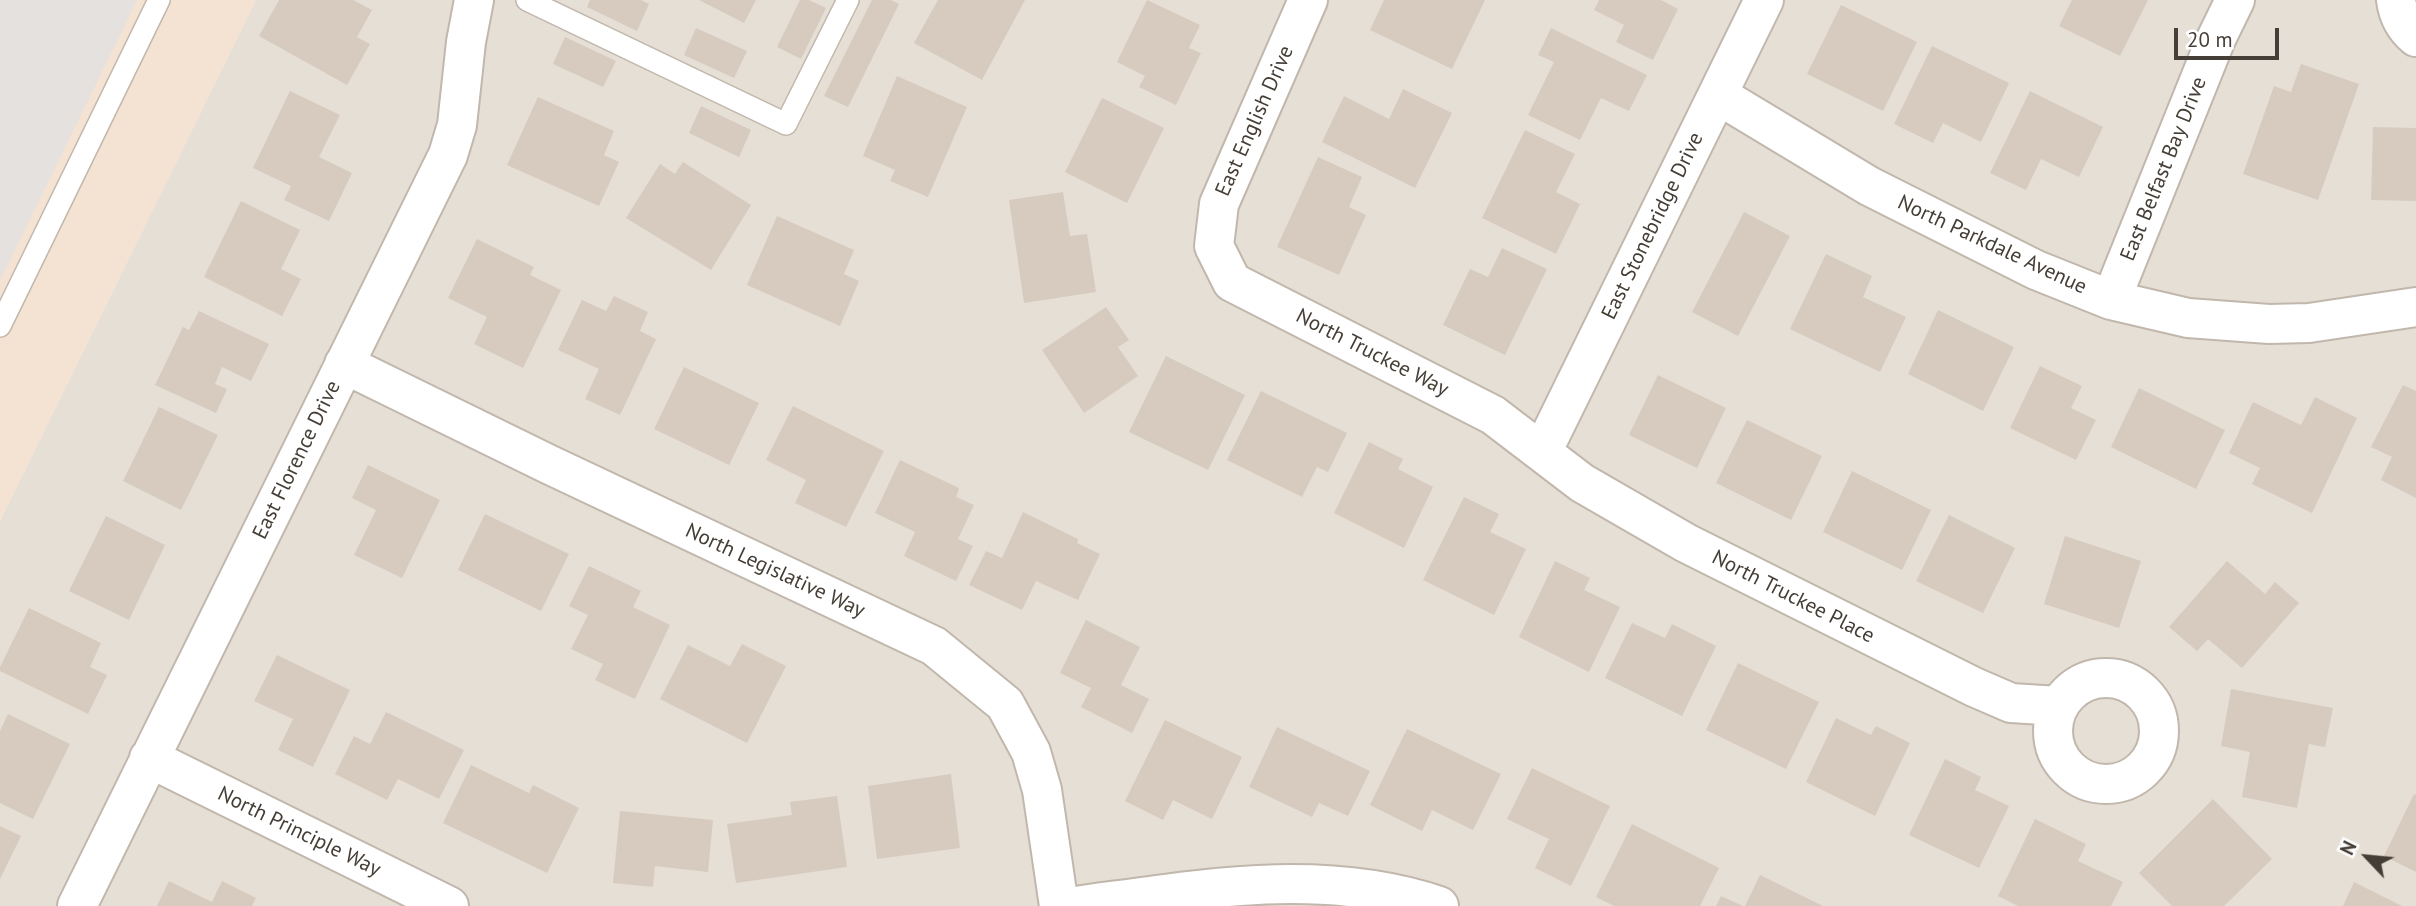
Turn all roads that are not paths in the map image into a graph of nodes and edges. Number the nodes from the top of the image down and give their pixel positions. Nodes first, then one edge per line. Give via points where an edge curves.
1 (159, 0) edge
2 (474, 0) edge
3 (527, 0) edge
4 (848, 0) edge
5 (1308, 0) edge
6 (1764, 0) edge
7 (2235, 0) edge
8 (2396, 0) edge
9 (2416, 37) edge
10 (1718, 95) junction
11 (1214, 246) joint
12 (2111, 300) junction
13 (2416, 307) edge
14 (0, 326) edge
15 (344, 364) junction
16 (1542, 452) junction
17 (2059, 706) dead end
18 (149, 758) junction
19 (77, 906) edge
20 (449, 906) edge
21 (1059, 906) edge
22 (1075, 906) edge
23 (1439, 906) edge

1 - 14 lane
2 - 15 street, East Florence Drive via 457,125 448,155
3 - 4 lane via 786,124
5 - 11 street, East English Drive via 1219,204
6 - 10 street, East Stonebridge Drive
7 - 12 street, East Belfast Bay Drive
8 - 9 street via 2407,29
10 - 12 street, North Parkdale Avenue via 1869,186 2036,270
10 - 16 street, East Stonebridge Drive
11 - 16 street, North Truckee Way via 1232,282 1493,415
12 - 13 street, North Parkdale Avenue via 2188,318 2269,324 2309,323
15 - 18 street, East Florence Drive
15 - 21 street, North Legislative Way via 934,646 1004,704 1031,752 1042,790
16 - 17 street, North Truckee Place via 1582,483 1686,544 1974,687 2011,703
18 - 19 street, East Florence Drive
18 - 20 street, North Principle Way
22 - 23 street via 1203,888 1295,883 1359,888

